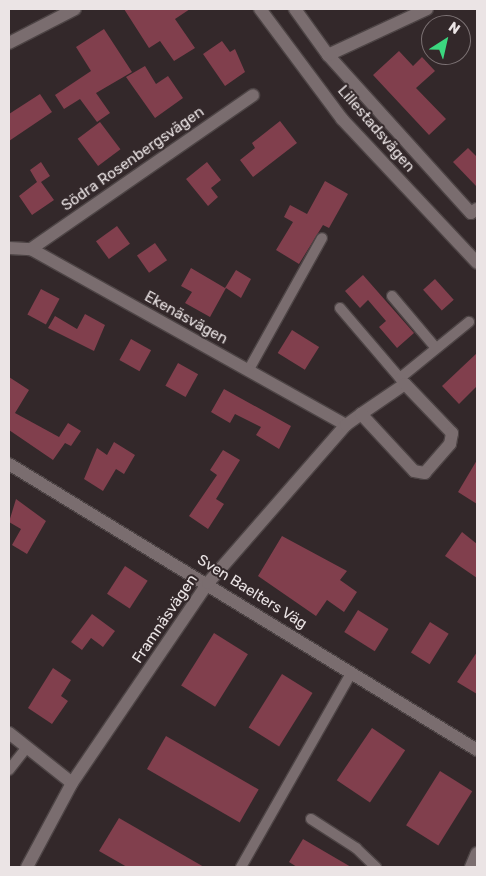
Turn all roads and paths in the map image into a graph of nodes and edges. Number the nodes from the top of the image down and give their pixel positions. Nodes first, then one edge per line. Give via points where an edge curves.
1 (75, 9) edge
2 (260, 9) edge
3 (295, 9) edge
4 (427, 9) edge
5 (9, 43) edge
6 (328, 55) junction
7 (253, 95) dead end
8 (474, 211) edge
9 (322, 238) dead end
10 (9, 248) edge
11 (31, 249) junction
12 (477, 263) edge
13 (392, 296) dead end
14 (340, 308) dead end
15 (469, 322) dead end
16 (436, 348) junction
17 (248, 371) junction
18 (402, 381) junction
19 (361, 414) junction
20 (346, 425) junction
21 (9, 464) edge
22 (208, 583) junction
23 (352, 672) junction
24 (9, 732) edge
25 (27, 747) junction
26 (477, 750) edge
27 (9, 770) edge
28 (72, 783) junction
29 (311, 819) dead end
30 (477, 853) edge
31 (28, 867) edge
32 (241, 867) edge
33 (376, 867) edge
34 (471, 867) edge

1 - 5 street
2 - 12 street, Lillestadsvägen via 342,119
3 - 6 street, Lillestadsvägen
4 - 6 street
6 - 8 street, Lillestadsvägen
7 - 11 street, Södra Rosenbergsvägen
9 - 17 lane
10 - 11 street, Ekenäsvägen
11 - 17 street, Ekenäsvägen
13 - 16 lane
14 - 18 lane
15 - 16 lane
16 - 18 lane
17 - 20 street, Ekenäsvägen
18 - 19 street, Framnäsvägen
18 - 19 street via 452,433 450,444 425,473 414,471
19 - 20 street, Framnäsvägen
20 - 22 street, Framnäsvägen
21 - 22 street, Sven Baelters Väg
22 - 23 street, Sven Baelters Väg
22 - 28 street, Framnäsvägen
23 - 26 street, Sven Baelters Väg
23 - 32 lane
24 - 25 street
25 - 27 lane
25 - 28 street
28 - 31 street, Framnäsvägen
29 - 33 lane via 356,848
30 - 34 street

